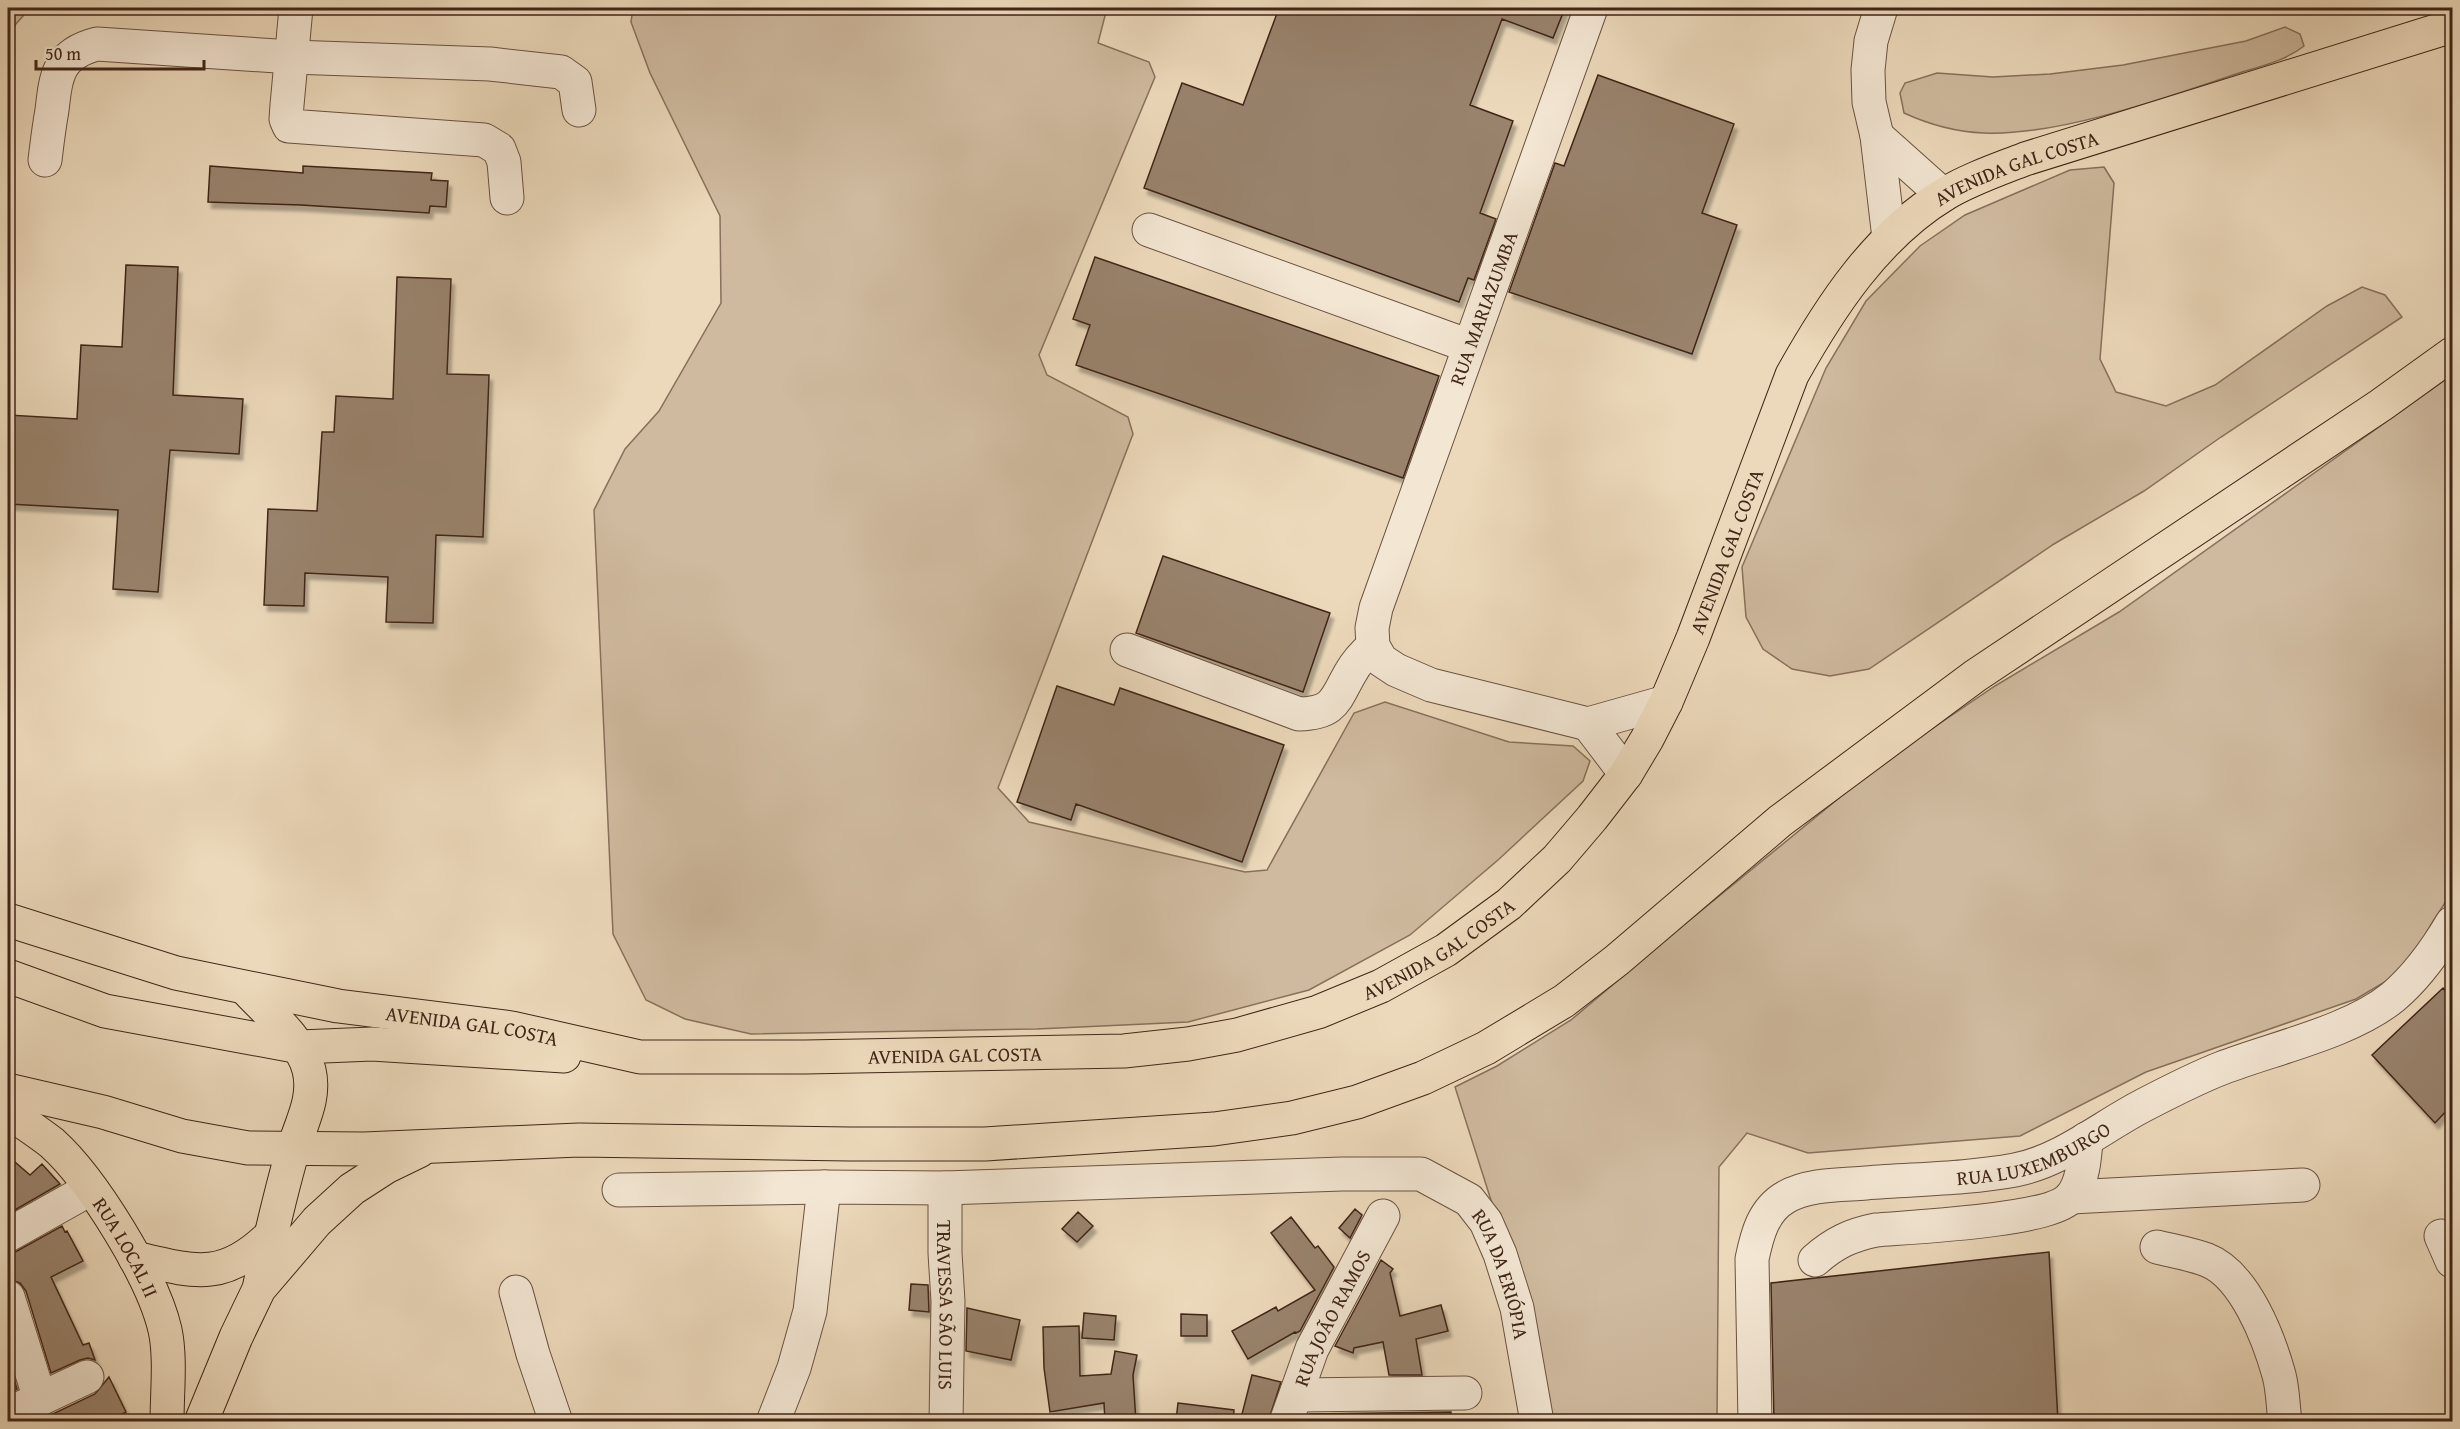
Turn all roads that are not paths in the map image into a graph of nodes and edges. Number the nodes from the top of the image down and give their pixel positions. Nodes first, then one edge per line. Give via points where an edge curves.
1 (296, 8) edge
2 (1591, 8) edge
3 (1881, 8) edge
4 (2452, 26) edge
5 (292, 57) junction
6 (579, 110) dead end
7 (1877, 136) junction
8 (45, 160) dead end
9 (1943, 195) junction
10 (507, 198) dead end
11 (1149, 230) dead end
12 (1889, 238) junction
13 (1469, 346) junction
14 (2452, 354) edge
15 (1373, 646) junction
16 (1127, 650) dead end
17 (1665, 702) junction
18 (1588, 724) junction
19 (1626, 774) junction
20 (8, 920) edge
21 (2452, 923) edge
22 (8, 976) edge
23 (244, 988) junction
24 (300, 1047) junction
25 (640, 1057) junction
26 (8, 1090) edge
27 (8, 1111) edge
28 (2086, 1139) junction
29 (427, 1147) junction
30 (294, 1148) junction
31 (2303, 1185) dead end
32 (824, 1187) junction
33 (945, 1188) junction
34 (90, 1189) junction
35 (618, 1190) dead end
36 (2071, 1197) junction
37 (1383, 1216) dead end
38 (8, 1235) edge
39 (270, 1236) junction
40 (2157, 1247) dead end
41 (135, 1258) junction
42 (1815, 1260) dead end
43 (259, 1289) junction
44 (516, 1292) dead end
45 (8, 1297) edge
46 (87, 1377) dead end
47 (1465, 1393) dead end
48 (40, 1399) junction
49 (1291, 1408) edge
50 (8, 1414) edge
51 (1536, 1414) edge
52 (167, 1422) edge
53 (201, 1422) edge
54 (556, 1422) edge
55 (773, 1422) edge
56 (946, 1422) edge
57 (1755, 1422) edge
58 (2286, 1422) edge

1 - 5 street
2 - 13 street, RUA MARIAZUMBA
3 - 7 street via 1870,40 1868,70 1869,102
4 - 9 main road, AVENIDA GAL COSTA via 2025,159
5 - 6 street via 490,64 561,72 575,82
5 - 8 street via 97,44 84,47 67,59 56,75
5 - 10 street via 286,119 289,126 484,140 499,149
7 - 9 street
7 - 12 street
9 - 12 main road, AVENIDA GAL COSTA
11 - 13 street
12 - 17 main road, AVENIDA GAL COSTA via 1841,296 1792,375
13 - 15 street, RUA MARIAZUMBA via 1376,608
14 - 29 main road via 1975,676 1780,821 1563,1001 1486,1048 1423,1078 1356,1102 1292,1118 1131,1135 985,1144 579,1140
15 - 16 street via 1360,657 1329,708 1299,714
15 - 18 street via 1381,660 1431,685
17 - 18 street
17 - 19 main road, AVENIDA GAL COSTA
18 - 19 street
19 - 25 main road, AVENIDA GAL COSTA via 1557,859 1509,904 1446,950 1381,986 1318,1012 1237,1035 1124,1051
20 - 23 main road, AVENIDA GAL COSTA via 176,973
21 - 28 street, RUA LUXEMBURGO via 2425,966 2392,998 2316,1036 2220,1068
22 - 24 main road via 105,1011
23 - 24 main road
23 - 25 main road, AVENIDA GAL COSTA via 338,1006 512,1028
24 - 25 main road via 372,1044
24 - 30 main road via 311,1089 309,1108
26 - 30 main road via 103,1112 182,1136 248,1148
27 - 34 main road, RUA LOCAL II via 52,1144
28 - 36 street via 2084,1167
28 - 57 street, RUA LUXEMBURGO via 2017,1170 1814,1188 1786,1197 1768,1212 1752,1259
29 - 30 main road
29 - 43 main road via 352,1189 317,1221
30 - 39 main road
31 - 36 street
32 - 33 street
32 - 35 street
32 - 55 street via 810,1311
33 - 51 street, RUA DA ERIÓPIA via 1421,1174 1470,1200 1486,1222 1516,1308
33 - 56 street, TRAVESSA SÃO LUIS
34 - 38 street
34 - 41 main road, RUA LOCAL II
36 - 42 street via 2049,1209 1982,1222 1859,1234 1832,1245
37 - 49 street, RUA JOÃO RAMOS via 1312,1349
39 - 41 main road via 252,1254 207,1271
39 - 43 main road
40 - 58 street via 2208,1260 2241,1291 2259,1319 2280,1377
41 - 52 main road, RUA LOCAL II via 165,1331
43 - 53 main road
44 - 54 street
45 - 48 street
46 - 48 street
47 - 49 street
48 - 50 street

